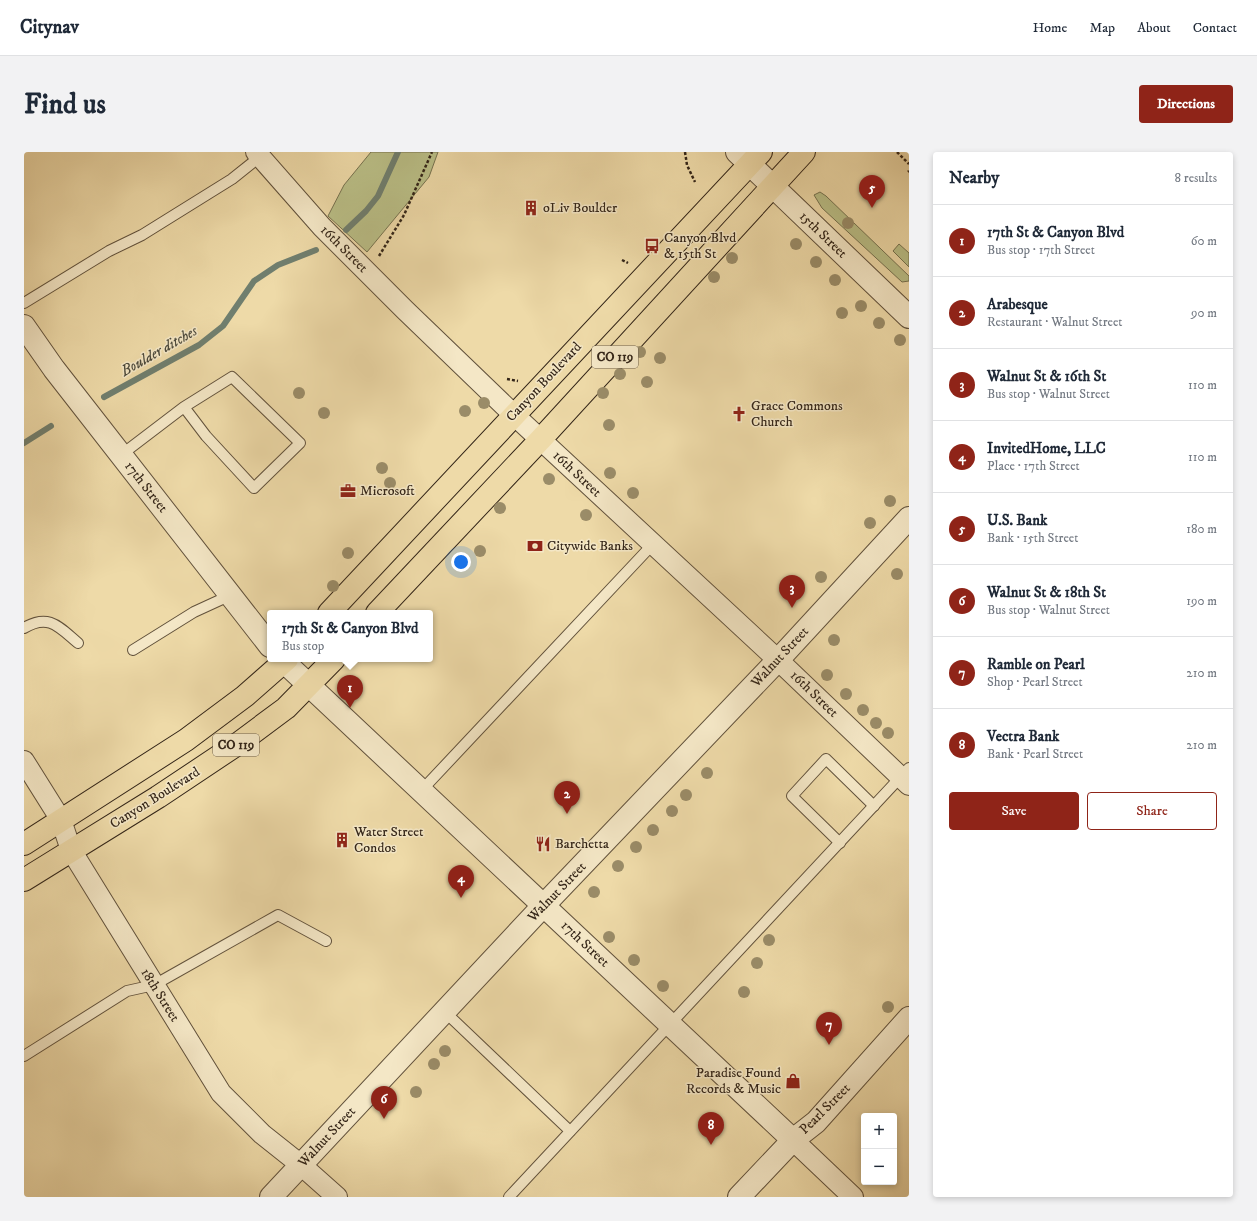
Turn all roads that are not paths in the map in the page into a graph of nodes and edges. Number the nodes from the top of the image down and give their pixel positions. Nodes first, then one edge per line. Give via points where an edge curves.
1 (804, 152) edge
2 (261, 154) edge
3 (749, 156) edge
4 (772, 186) junction
5 (24, 303) edge
6 (909, 318) edge
7 (24, 326) edge
8 (184, 407) junction
9 (514, 415) junction
10 (541, 439) junction
11 (121, 455) junction
12 (909, 518) edge
13 (652, 544) junction
14 (231, 595) junction
15 (332, 610) edge
16 (380, 610) edge
17 (24, 628) edge
18 (267, 642) edge
19 (78, 643) dead end
20 (133, 650) dead end
21 (778, 660) junction
22 (282, 662) edge
23 (286, 662) edge
24 (331, 662) edge
25 (309, 687) junction
26 (24, 761) edge
27 (906, 777) edge
28 (421, 791) junction
29 (874, 806) junction
30 (61, 820) junction
31 (840, 842) junction
32 (24, 844) edge
33 (71, 850) junction
34 (24, 880) edge
35 (543, 906) junction
36 (326, 941) dead end
37 (154, 986) junction
38 (444, 1011) junction
39 (909, 1018) edge
40 (670, 1024) junction
41 (24, 1056) edge
42 (570, 1131) junction
43 (793, 1140) junction
44 (301, 1165) junction
45 (271, 1197) edge
46 (337, 1197) edge
47 (509, 1197) edge
48 (739, 1197) edge
49 (853, 1197) edge

1 - 4 main road, CO 119
2 - 5 lane via 232,179
2 - 9 street, 16th Street via 322,227
3 - 4 street, 15th Street
3 - 9 main road, Canyon Boulevard / CO 119
4 - 6 street, 15th Street
4 - 10 main road, CO 119
7 - 11 street, 17th Street
8 - 8 lane via 232,377 300,443 254,488 206,436
8 - 11 lane
9 - 10 street, 16th Street
9 - 15 main road, Canyon Boulevard / CO 119
10 - 13 street, 16th Street
10 - 16 main road, CO 119
11 - 14 street, 17th Street
12 - 21 street, Walnut Street
13 - 21 street, 16th Street
13 - 28 lane
14 - 18 street, 17th Street
14 - 20 lane via 194,612
17 - 19 lane via 36,621 54,623
21 - 27 street, 16th Street
21 - 35 street, Walnut Street
22 - 30 main road, CO 119 via 245,696 186,740
23 - 25 street, 17th Street
24 - 25 main road, Canyon Boulevard / CO 119
25 - 28 street, 17th Street
25 - 33 main road, Canyon Boulevard / CO 119 via 282,711 210,763
26 - 30 street, 18th Street
27 - 29 lane
28 - 35 street, 17th Street
29 - 31 lane
29 - 31 lane via 826,759 792,796
30 - 32 main road, CO 119
30 - 33 street, 18th Street
31 - 40 lane
33 - 34 main road, Canyon Boulevard / CO 119
33 - 37 street, 18th Street
35 - 38 street, Walnut Street
35 - 40 street, 17th Street
36 - 37 lane via 278,915
37 - 41 lane via 127,991
37 - 44 street, 18th Street via 221,1093 262,1134
38 - 42 lane
38 - 44 street, Walnut Street
39 - 43 street, Pearl Street via 816,1122
40 - 42 lane
40 - 43 street, 17th Street
42 - 47 lane
43 - 48 street, Pearl Street
43 - 49 street, 17th Street
44 - 45 street, Walnut Street
44 - 46 street, 18th Street

